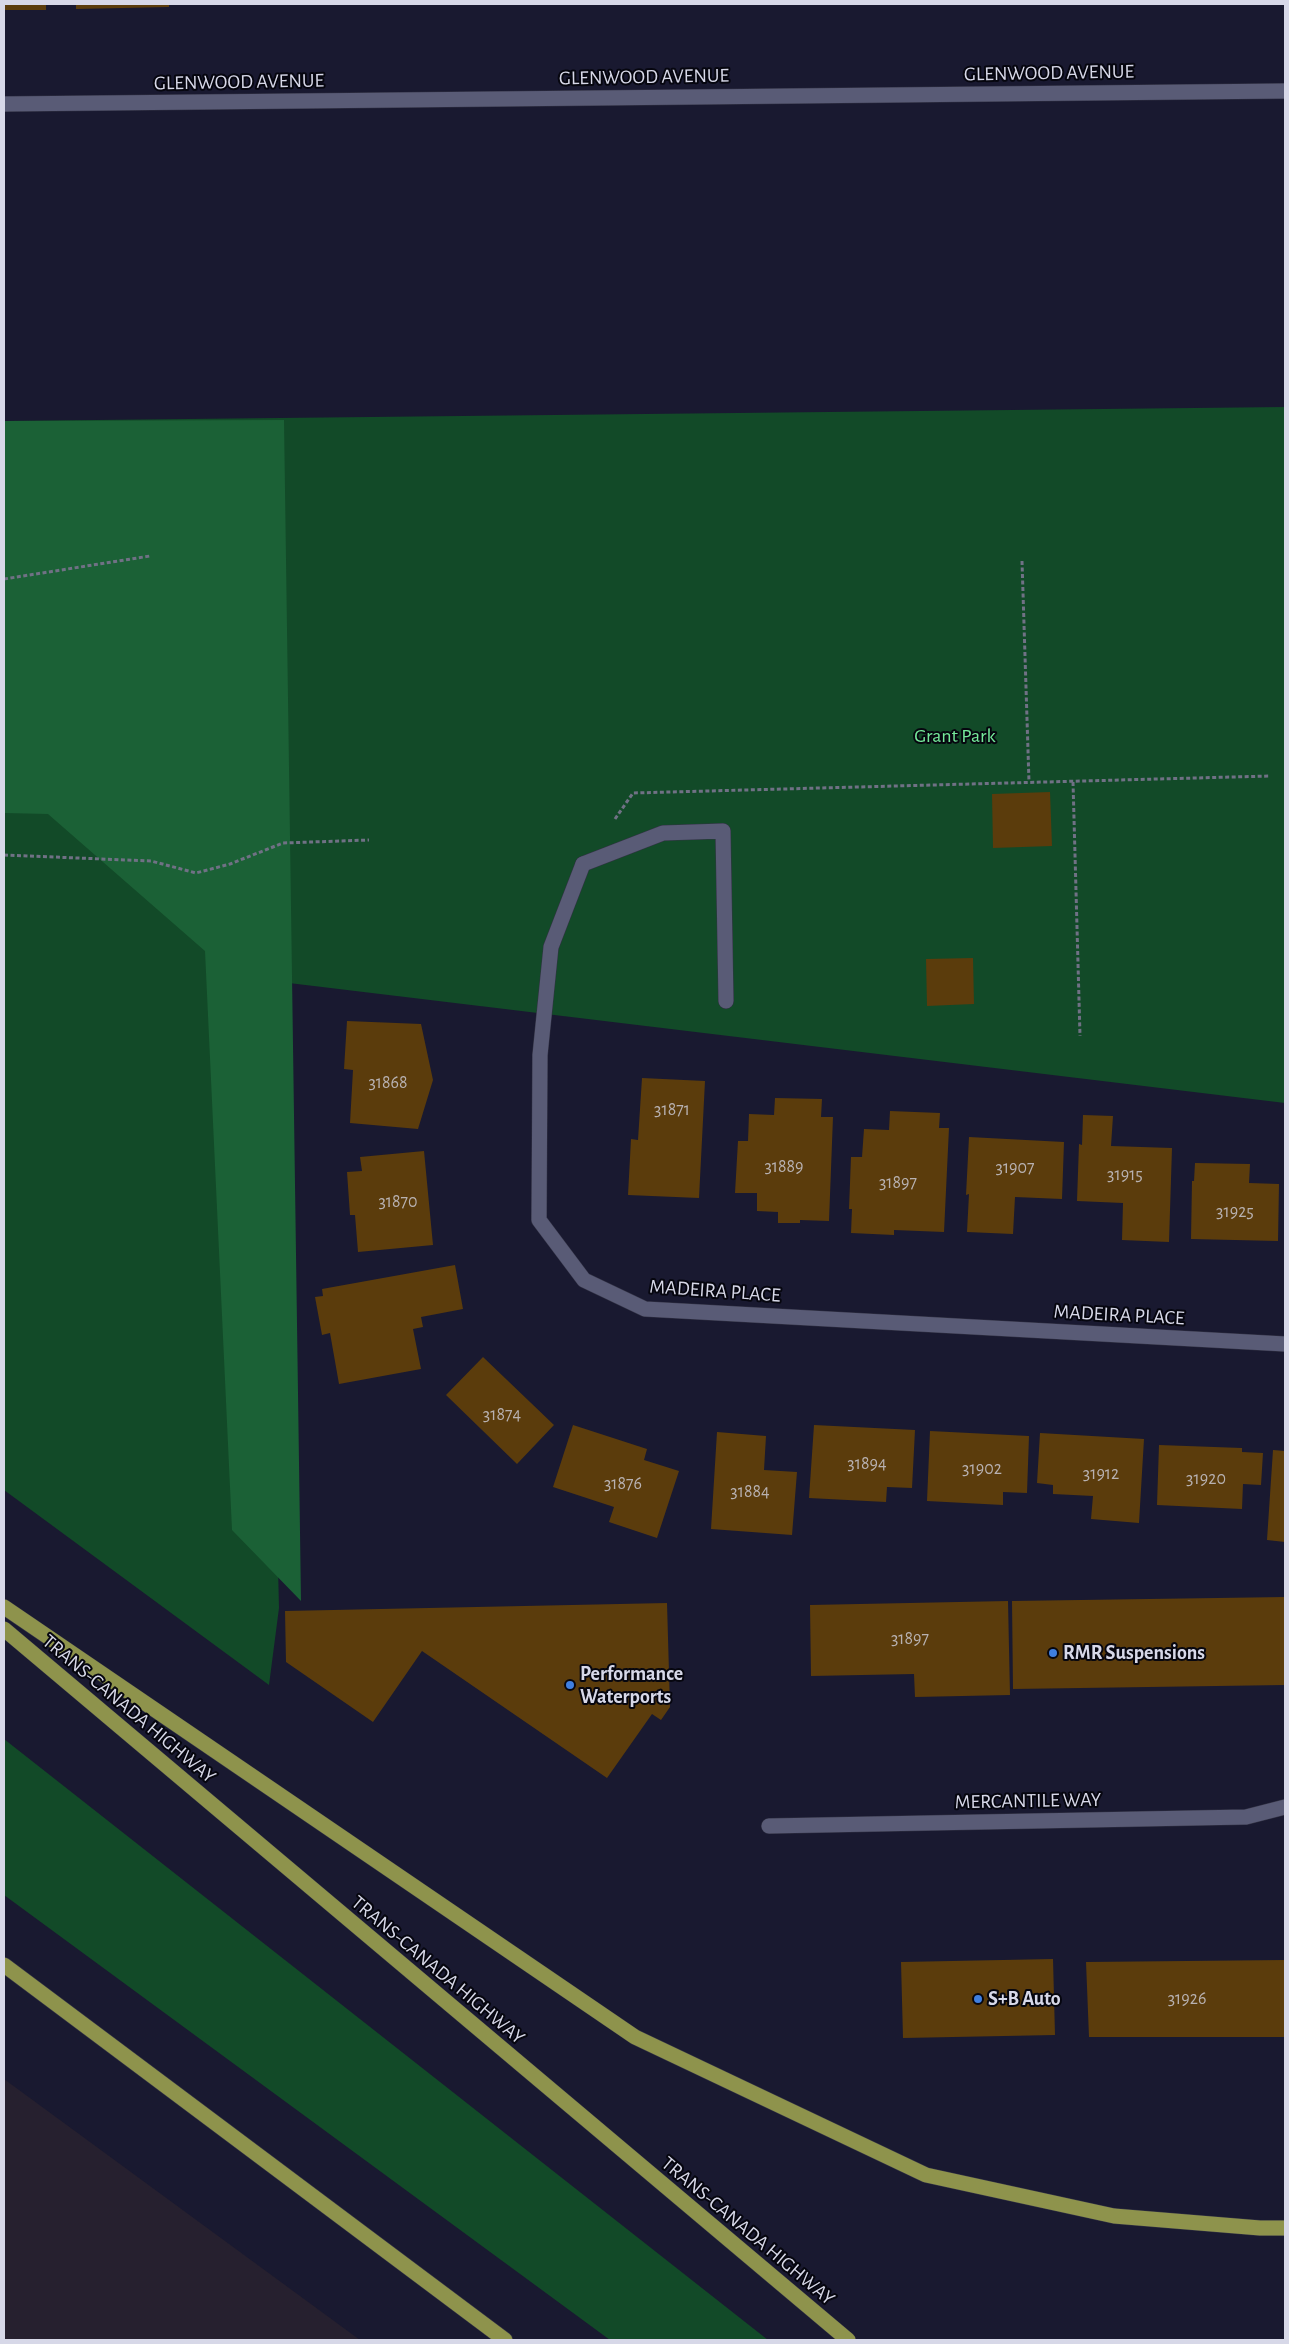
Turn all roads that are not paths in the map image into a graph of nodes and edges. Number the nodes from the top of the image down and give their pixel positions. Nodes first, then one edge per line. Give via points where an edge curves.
1 (1285, 91) edge
2 (4, 104) edge
3 (726, 1001) dead end
4 (1285, 1344) edge
5 (4, 1607) edge
6 (4, 1630) edge
7 (1285, 1807) edge
8 (770, 1826) dead end
9 (4, 1965) edge
10 (1285, 2228) edge
11 (505, 2340) edge
12 (848, 2340) edge

1 - 2 street, GLENWOOD AVENUE
3 - 4 street, MADEIRA PLACE via 723,831 662,834 583,864 551,947 540,1055 539,1220 584,1280 645,1309
5 - 10 highway via 634,2037 926,2175 1114,2216
6 - 12 highway, TRANS-CANADA HIGHWAY
7 - 8 street, MERCANTILE WAY via 1246,1817
9 - 11 highway

